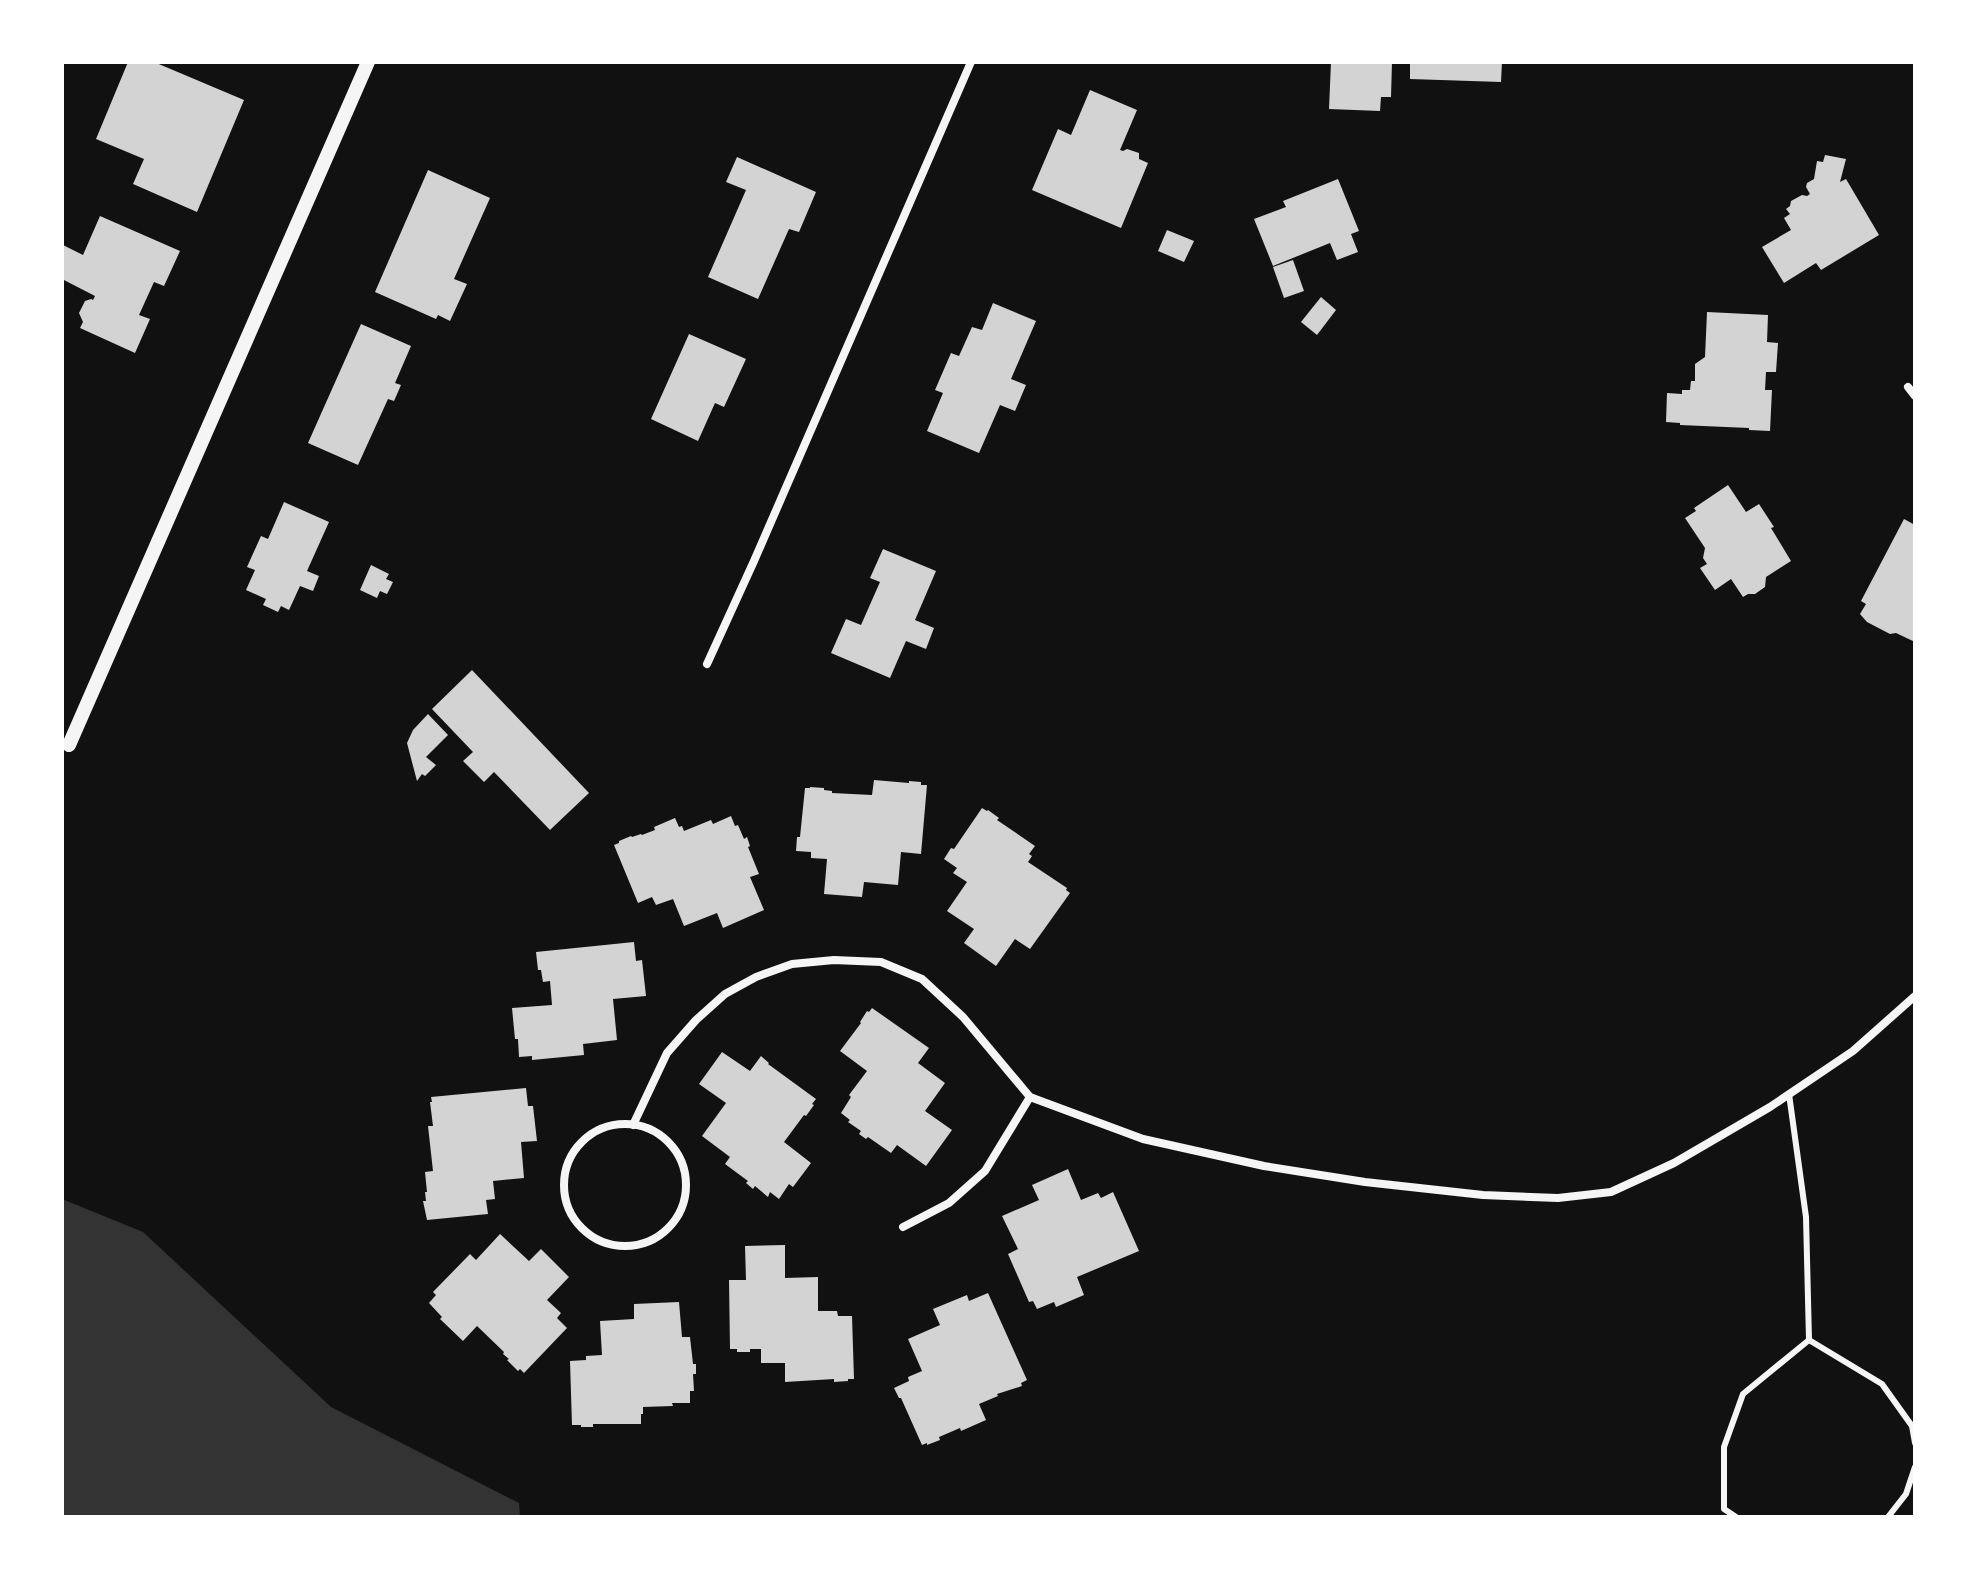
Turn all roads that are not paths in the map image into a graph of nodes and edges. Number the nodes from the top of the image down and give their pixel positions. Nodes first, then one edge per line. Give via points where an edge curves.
1 (368, 62) edge
2 (971, 62) edge
3 (1908, 387) dead end
4 (1915, 396) edge
5 (707, 664) dead end
6 (69, 745) dead end
7 (1915, 996) edge
8 (1789, 1094) junction
9 (1030, 1097) junction
10 (633, 1125) junction
11 (903, 1227) dead end
12 (1809, 1340) junction
13 (1915, 1443) edge
14 (1915, 1467) edge
15 (1736, 1517) edge
16 (1888, 1517) edge

1 - 6 street
2 - 5 street
3 - 4 street
7 - 8 street via 1853,1051
8 - 9 street via 1674,1163 1611,1192 1558,1198 1453,1192 1264,1166 1143,1139
8 - 12 lane via 1806,1217
9 - 10 street via 963,1017 922,979 881,962 834,960 792,964 725,994 667,1053
9 - 11 street via 985,1171 949,1203
10 - 10 street via 669,1142 686,1176 686,1196 668,1230 651,1241 612,1245 577,1224 567,1206 565,1175 577,1147 593,1133 612,1125
12 - 13 lane via 1882,1384 1912,1426
12 - 15 lane via 1743,1394 1724,1447 1724,1509
14 - 16 lane via 1906,1494

